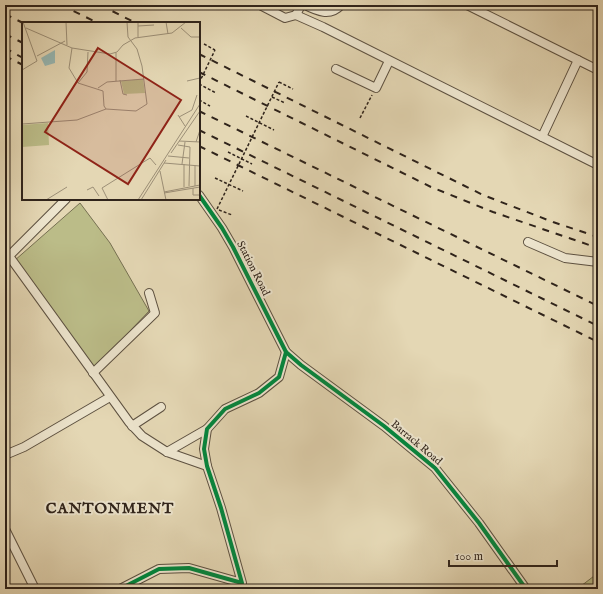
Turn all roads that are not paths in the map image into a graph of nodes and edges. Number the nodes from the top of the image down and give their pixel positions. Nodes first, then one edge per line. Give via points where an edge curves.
1 (260, 5) edge
2 (301, 5) edge
3 (305, 5) edge
4 (341, 5) edge
5 (467, 5) edge
6 (296, 15) junction
7 (578, 60) junction
8 (389, 61) junction
9 (336, 69) dead end
10 (598, 70) edge
11 (542, 137) junction
12 (598, 165) edge
13 (200, 196) edge
14 (65, 200) edge
15 (528, 242) dead end
16 (7, 258) edge
17 (598, 262) edge
18 (149, 293) dead end
19 (286, 352) junction
20 (93, 373) junction
21 (110, 397) junction
22 (161, 408) dead end
23 (132, 426) junction
24 (207, 429) junction
25 (167, 452) junction
26 (5, 455) edge
27 (207, 466) junction
28 (5, 529) edge
29 (242, 586) edge
30 (35, 589) edge
31 (120, 589) edge
32 (526, 589) edge

1 - 6 street via 285,18
2 - 6 street
3 - 4 street via 319,12 330,12
5 - 7 street
6 - 8 street
7 - 10 street
7 - 11 street
8 - 9 street via 376,88
8 - 11 street
11 - 12 street
13 - 19 street, Station Road via 233,247
14 - 16 street
15 - 17 street via 565,258
16 - 20 street
18 - 20 street via 155,313
19 - 24 street via 279,377 259,393 226,409
19 - 32 street, Barrack Road via 396,435 435,468
20 - 21 street
21 - 23 street
21 - 26 street via 24,447
22 - 23 street
23 - 25 street via 142,436
24 - 25 street
24 - 27 street via 204,449
25 - 27 street
27 - 29 street
28 - 30 street
29 - 31 street via 189,568 159,569

